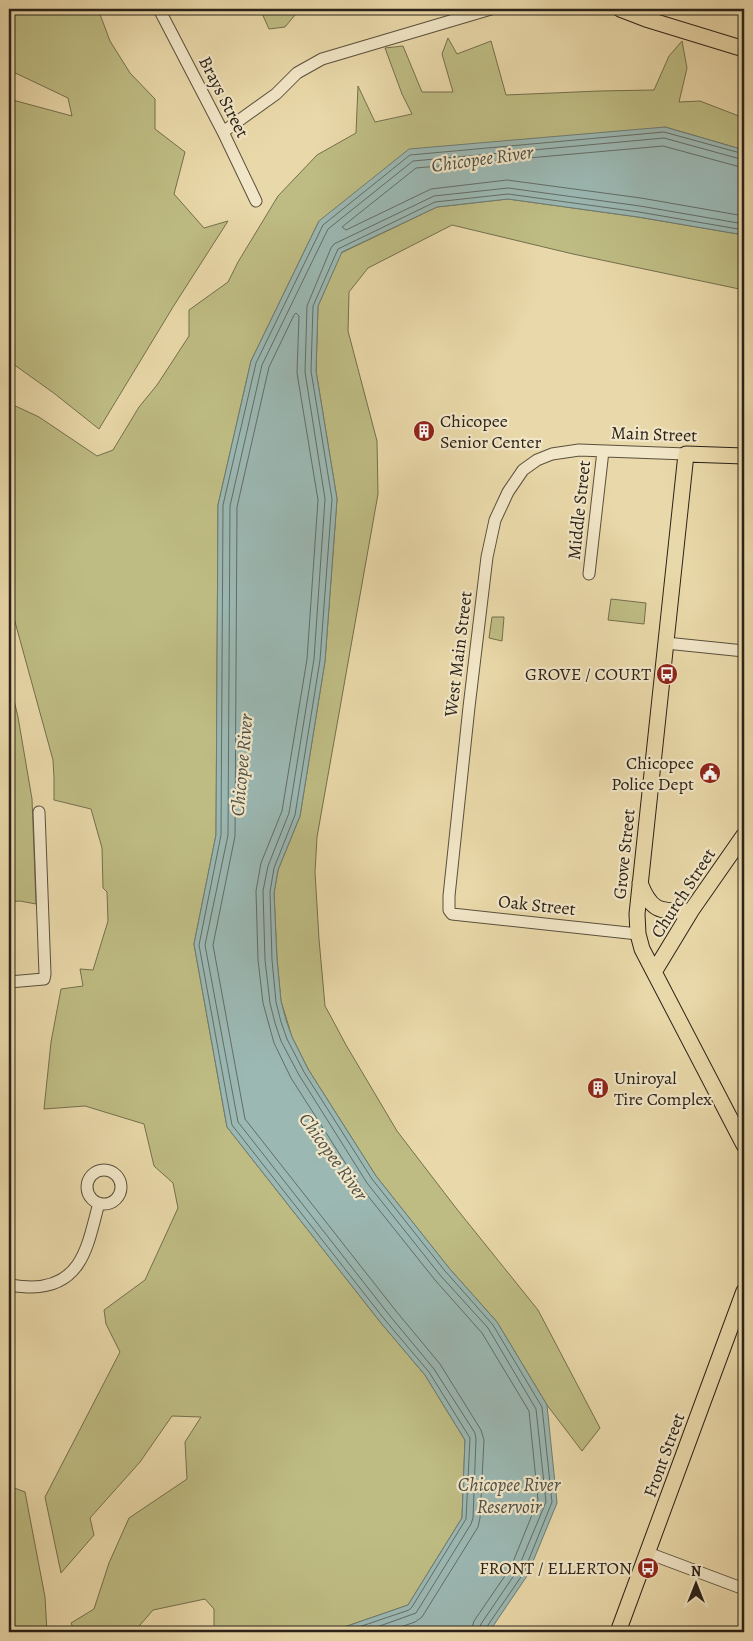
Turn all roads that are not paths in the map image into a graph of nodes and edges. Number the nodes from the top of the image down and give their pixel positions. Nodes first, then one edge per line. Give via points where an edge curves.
1 (158, 9) edge
2 (491, 9) edge
3 (620, 9) edge
4 (744, 50) edge
5 (223, 132) junction
6 (256, 201) dead end
7 (603, 451) junction
8 (563, 452) joint
9 (686, 454) junction
10 (744, 456) edge
11 (589, 574) dead end
12 (666, 643) junction
13 (744, 651) edge
14 (39, 812) dead end
15 (744, 835) edge
16 (640, 882) junction
17 (449, 896) joint
18 (691, 911) junction
19 (638, 934) junction
20 (654, 972) junction
21 (9, 982) edge
22 (744, 1145) edge
23 (98, 1203) dead end
24 (9, 1285) edge
25 (744, 1291) edge
26 (648, 1553) junction
27 (744, 1589) edge
28 (618, 1632) edge

1 - 5 street, Brays Street
2 - 5 street via 322,59 297,73 276,94
3 - 4 main road
5 - 6 street, Brays Street
7 - 8 street, Main Street
7 - 9 street, Main Street
7 - 11 street, Middle Street
8 - 17 street, West Main Street via 537,460 517,476 503,501 492,532
9 - 10 main road, Main Street
9 - 12 main road, Grove Street
12 - 13 street
12 - 16 main road, Grove Street
14 - 21 street via 45,974 44,979
15 - 18 main road, Church Street
16 - 18 main road via 646,898 656,907 667,911
16 - 19 main road, Grove Street
17 - 19 street, Oak Street via 452,914
18 - 20 main road, Church Street
19 - 20 main road, Grove Street
20 - 22 main road, Grove Street
23 - 24 street via 86,1251 70,1274 48,1285
25 - 26 main road, Front Street
26 - 27 street
26 - 28 main road, Front Street

